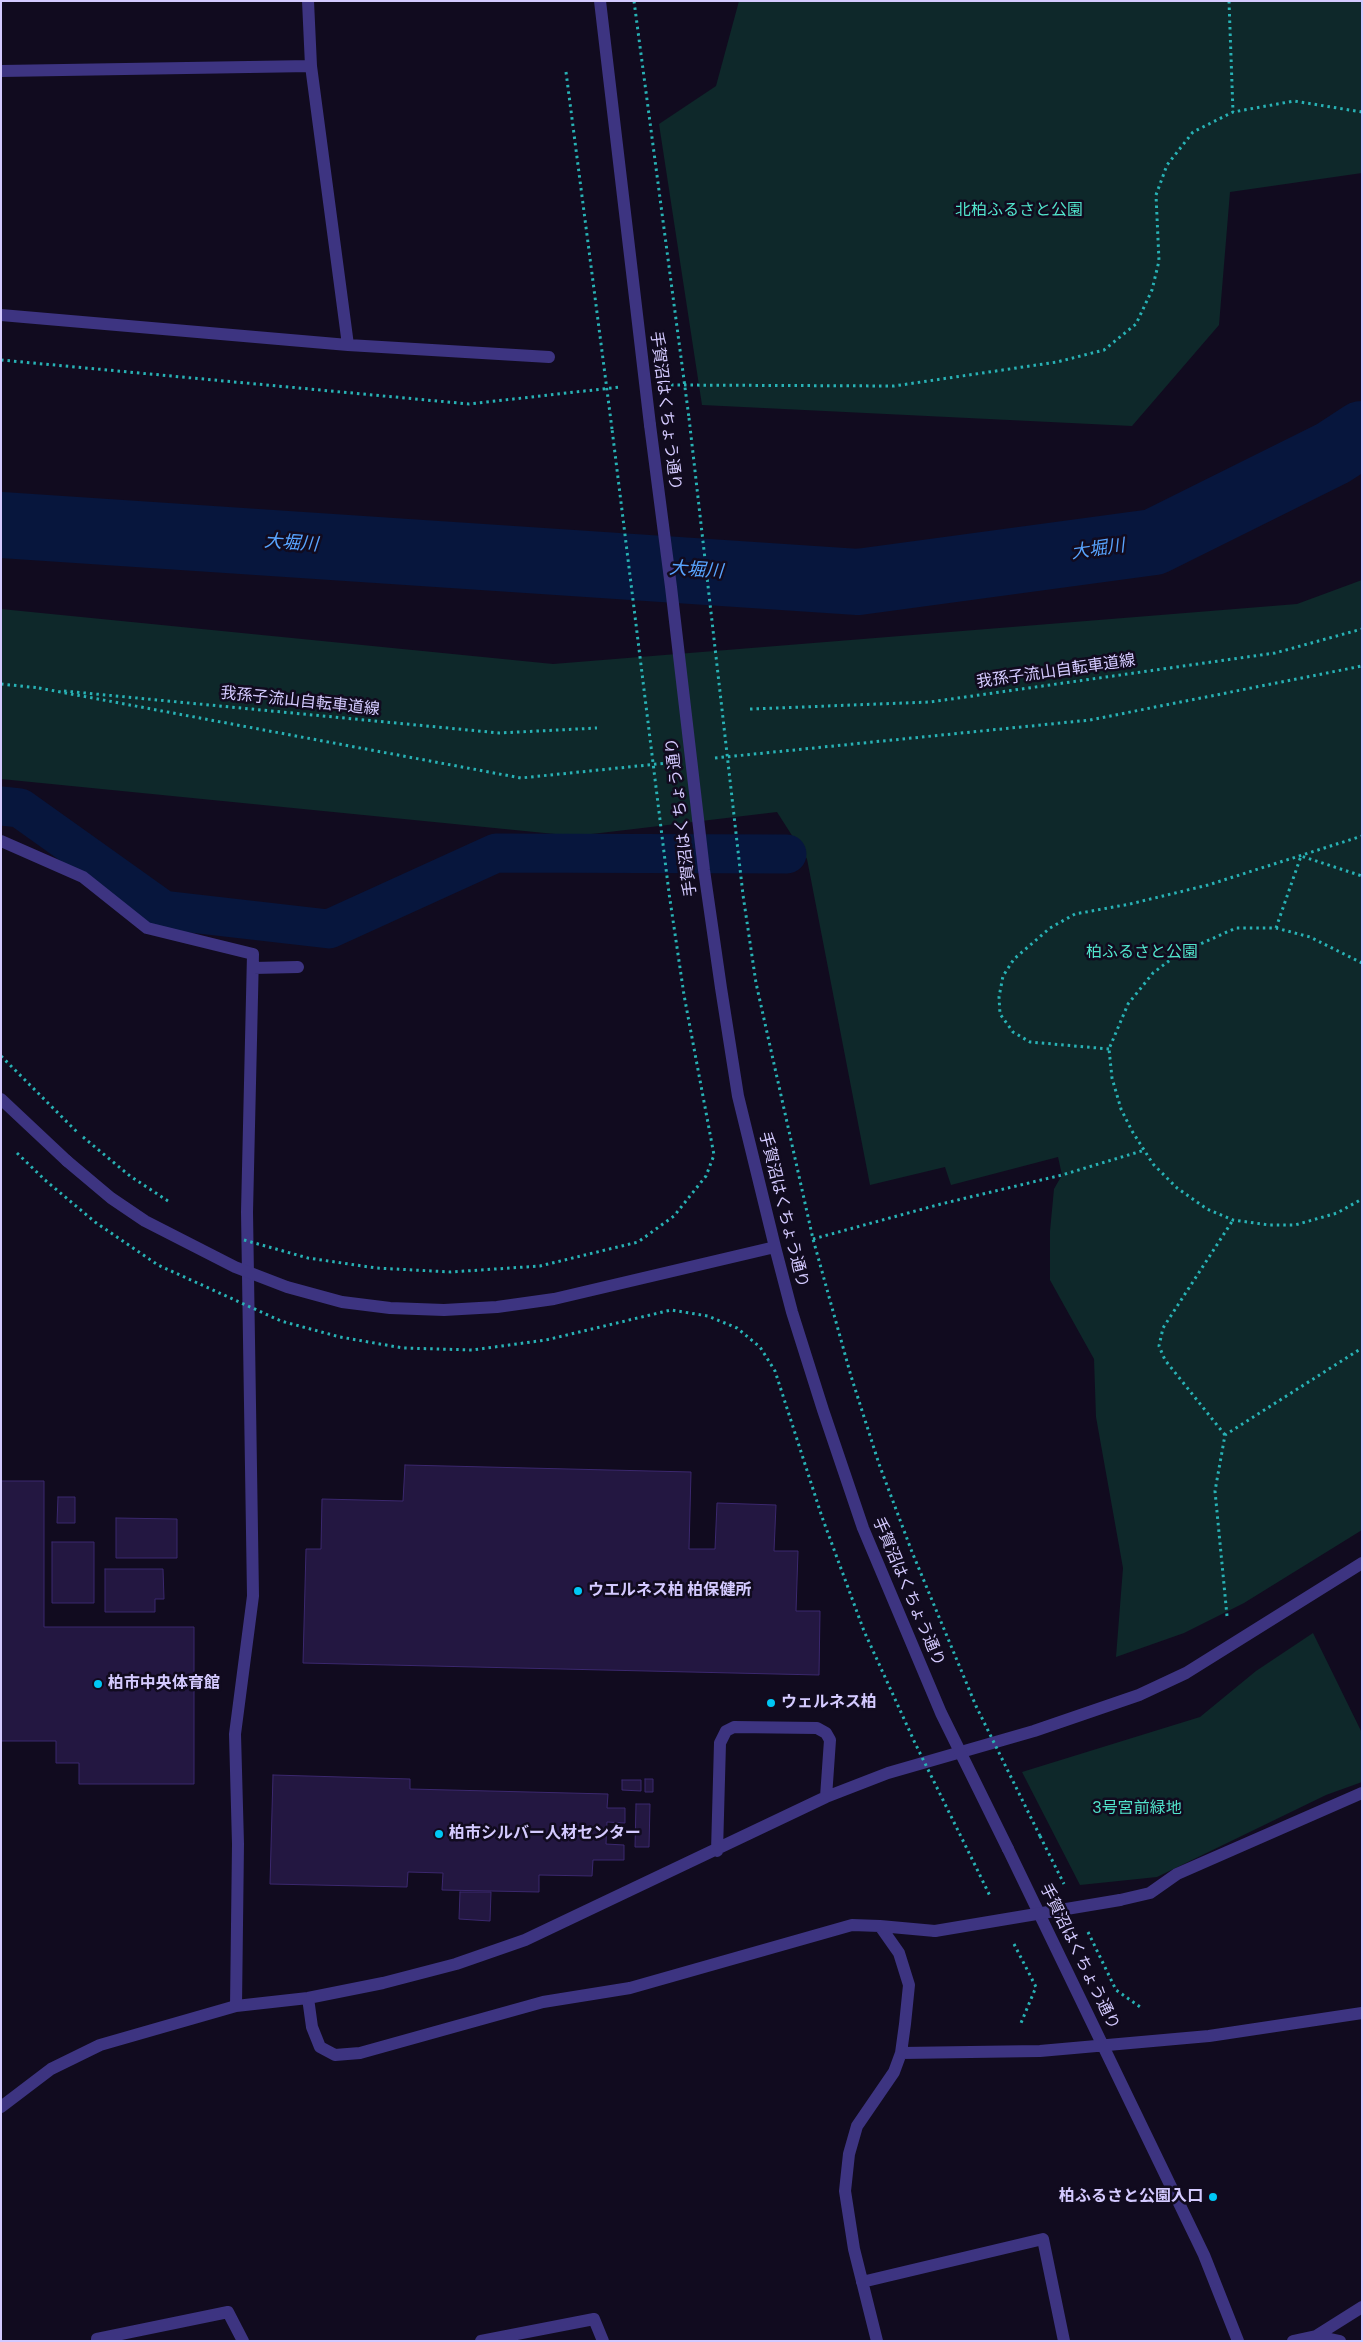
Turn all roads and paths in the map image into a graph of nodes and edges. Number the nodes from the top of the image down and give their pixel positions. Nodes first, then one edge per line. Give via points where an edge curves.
1 (308, 1) edge
2 (600, 1) edge
3 (634, 1) edge
4 (1229, 1) edge
5 (311, 66) junction
6 (1, 71) edge
7 (566, 72) dead end
8 (1234, 112) junction
9 (1362, 112) edge
10 (1, 315) edge
11 (348, 345) junction
12 (549, 357) dead end
13 (1, 360) edge
14 (645, 385) junction
15 (686, 385) junction
16 (607, 389) junction
17 (1362, 629) edge
18 (1, 684) edge
19 (750, 709) dead end
20 (596, 728) dead end
21 (1362, 836) edge
22 (1, 841) edge
23 (1301, 856) junction
24 (1362, 876) edge
25 (1276, 928) junction
26 (1362, 963) edge
27 (298, 967) dead end
28 (253, 968) junction
29 (1109, 1049) junction
30 (1, 1056) edge
31 (1, 1099) edge
32 (14, 1150) dead end
33 (1145, 1150) junction
34 (1362, 1199) edge
35 (171, 1204) dead end
36 (1233, 1220) junction
37 (813, 1239) junction
38 (240, 1240) dead end
39 (775, 1247) junction
40 (1362, 1348) edge
41 (1225, 1434) junction
42 (1362, 1563) edge
43 (1230, 1647) junction
44 (1362, 1793) edge
45 (826, 1797) junction
46 (1040, 1836) dead end
47 (717, 1851) junction
48 (974, 1863) dead end
49 (880, 1926) junction
50 (308, 1998) junction
51 (236, 2006) junction
52 (1362, 2013) edge
53 (1104, 2044) junction
54 (901, 2053) junction
55 (1, 2107) edge
56 (862, 2282) junction
57 (1362, 2307) edge
58 (1316, 2336) junction
59 (97, 2341) edge
60 (243, 2341) edge
61 (481, 2341) edge
62 (602, 2341) edge
63 (877, 2341) edge
64 (1064, 2341) edge
65 (1238, 2341) edge
66 (1293, 2341) edge
67 (1340, 2341) edge

1 - 5 street
2 - 14 street, 手賀沼はくちょう通り
3 - 15 path
4 - 8 path
5 - 6 street
5 - 11 street
7 - 16 path
8 - 9 path via 1294,101
8 - 15 path via 1193,132 1167,165 1156,195 1159,261 1152,290 1136,324 1104,350 1058,362 894,386
10 - 11 street
11 - 12 street
13 - 16 path via 469,404
14 - 15 path
14 - 16 path
14 - 39 street, 手賀沼はくちょう通り, bridge via 721,988 738,1096
15 - 37 path, bridge via 743,895 756,983
16 - 38 path, bridge via 669,892 684,995 714,1155 706,1176 674,1216 638,1242 540,1266 451,1272 376,1268 308,1258
17 - 19 path, 我孫子流山自転車道線 via 1275,653 930,702
18 - 20 path, 我孫子流山自転車道線 via 499,733
21 - 23 path
22 - 28 street via 83,877 147,928 253,954
23 - 24 path
23 - 25 path
23 - 29 path via 1208,886 1075,914 1050,928 1014,959 1003,976 999,997 1000,1014 1012,1032 1030,1042
25 - 26 path via 1310,937
25 - 29 path via 1236,928 1178,954 1153,973 1128,1004
27 - 28 street
28 - 51 street via 247,1212 253,1596 235,1734 238,1844
29 - 33 path via 1112,1078 1121,1110
30 - 35 path, bridge via 83,1137 130,1176
31 - 39 street, bridge via 67,1161 111,1198 146,1221 235,1267 287,1287 342,1302 390,1308 453,1310 498,1307 554,1299
32 - 48 path, bridge via 95,1222 158,1264 281,1321 340,1337 403,1348 472,1350 546,1340 671,1310 708,1316 736,1328 760,1347 775,1370 822,1517 864,1631
33 - 36 path via 1153,1164 1177,1188 1207,1209
33 - 37 path via 1062,1175
34 - 36 path via 1337,1213 1296,1225
36 - 41 path via 1163,1328 1159,1346 1165,1360
37 - 46 path, bridge via 862,1411 912,1552 976,1706
39 - 53 street, 手賀沼はくちょう通り, bridge via 817,1392 863,1528 941,1713
40 - 41 path
41 - 43 path via 1215,1491
42 - 43 street
43 - 45 street via 1139,1695 1042,1729 888,1773
44 - 49 street, bridge via 1177,1874 1150,1893 935,1931
45 - 47 street
45 - 47 street via 830,1740 826,1733 817,1728 734,1727 726,1732 720,1743
47 - 50 street via 525,1940 456,1964
49 - 50 street via 852,1924 630,1988 543,2002 360,2053 334,2055 320,2047 312,2027
49 - 54 street via 899,1953 908,1985
50 - 51 street
51 - 55 street via 100,2045 51,2069
52 - 53 street via 1209,2036
53 - 54 street via 1040,2051
53 - 65 street, 手賀沼はくちょう通り via 1204,2254
54 - 56 street via 894,2072 857,2126 848,2154 845,2191
56 - 63 street
56 - 64 street via 1043,2239
57 - 58 street
58 - 66 street
58 - 67 street
59 - 60 street via 228,2312
61 - 62 street via 594,2319

